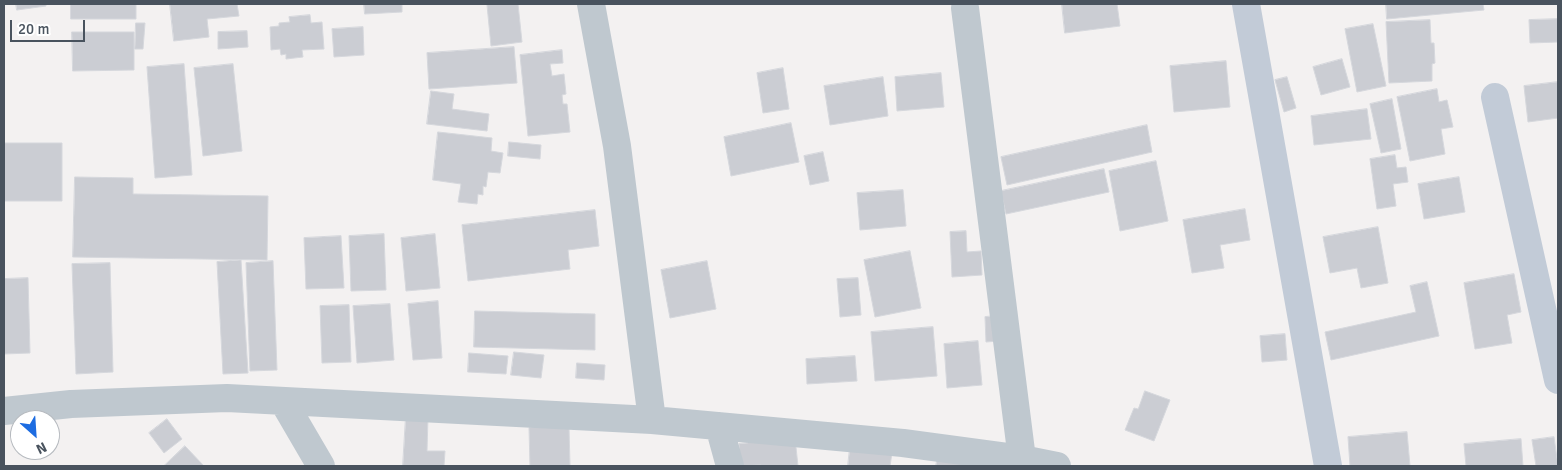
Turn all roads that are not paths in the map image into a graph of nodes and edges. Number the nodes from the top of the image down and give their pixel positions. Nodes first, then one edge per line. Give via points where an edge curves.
1 (591, 4) edge
2 (1246, 4) edge
3 (965, 8) dead end
4 (1495, 97) dead end
5 (1558, 380) edge
6 (283, 401) junction
7 (4, 411) edge
8 (652, 420) junction
9 (719, 426) junction
10 (1022, 459) junction
11 (320, 466) edge
12 (730, 466) edge
13 (1057, 466) edge
14 (1328, 466) edge

1 - 8 street via 617,146
2 - 14 street
3 - 10 street
4 - 5 street
6 - 7 street via 227,398 71,404
6 - 8 street
6 - 11 street
8 - 9 street
9 - 10 street via 903,443
9 - 12 street
10 - 13 street

